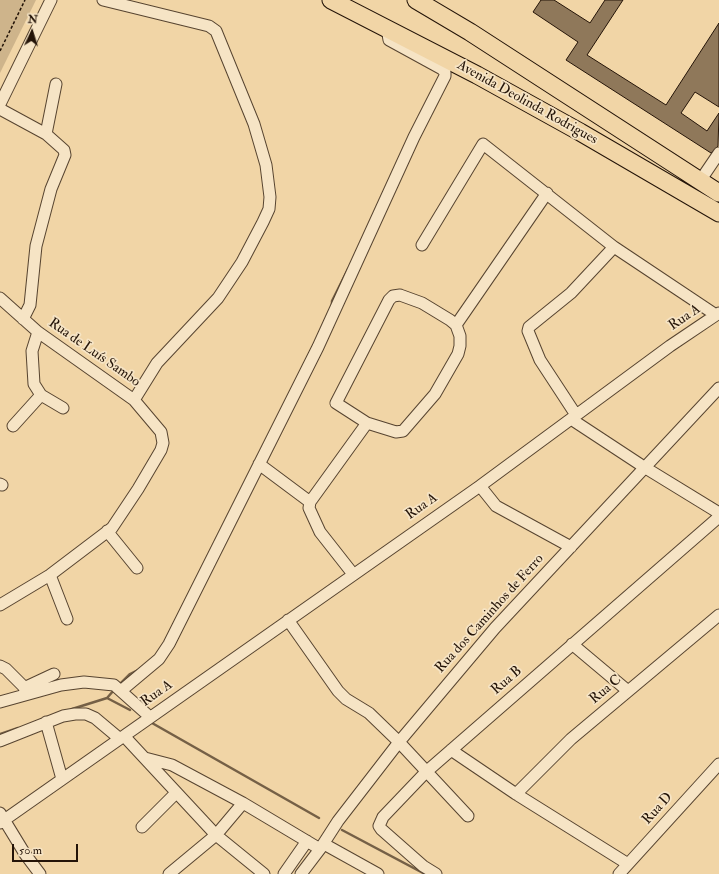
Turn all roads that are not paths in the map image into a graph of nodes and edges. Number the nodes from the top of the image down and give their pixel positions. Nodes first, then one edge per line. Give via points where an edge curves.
1 (52, 0) edge
2 (102, 0) edge
3 (332, 0) edge
4 (416, 0) edge
5 (387, 28) junction
6 (56, 84) dead end
7 (0, 104) edge
8 (0, 109) edge
9 (46, 134) junction
10 (719, 153) edge
11 (700, 181) junction
12 (547, 193) junction
13 (719, 193) edge
14 (719, 213) edge
15 (422, 246) dead end
16 (614, 247) junction
17 (0, 298) edge
18 (718, 314) edge
19 (23, 319) junction
20 (456, 325) junction
21 (38, 332) junction
22 (719, 388) edge
23 (41, 395) junction
24 (134, 400) junction
25 (63, 408) dead end
26 (574, 417) junction
27 (367, 423) junction
28 (13, 426) dead end
29 (259, 464) junction
30 (644, 467) junction
31 (480, 486) junction
32 (310, 502) junction
33 (719, 513) edge
34 (719, 517) edge
35 (107, 532) junction
36 (571, 547) junction
37 (137, 568) dead end
38 (353, 574) junction
39 (50, 575) junction
40 (0, 605) edge
41 (719, 615) edge
42 (67, 619) dead end
43 (288, 620) junction
44 (572, 644) junction
45 (0, 666) edge
46 (54, 674) dead end
47 (27, 690) junction
48 (122, 690) junction
49 (628, 691) junction
50 (0, 702) edge
51 (150, 717) junction
52 (46, 722) junction
53 (124, 736) junction
54 (0, 741) edge
55 (399, 742) junction
56 (451, 750) junction
57 (145, 758) junction
58 (719, 764) edge
59 (426, 772) junction
60 (62, 779) junction
61 (176, 793) junction
62 (516, 794) junction
63 (243, 803) junction
64 (468, 816) dead end
65 (1, 819) edge
66 (142, 827) dead end
67 (216, 835) junction
68 (307, 841) junction
69 (322, 846) junction
70 (624, 871) edge
71 (40, 874) edge
72 (169, 874) edge
73 (264, 874) edge
74 (284, 874) edge
75 (301, 874) edge
76 (378, 874) edge
77 (436, 874) edge

1 - 7 street
2 - 24 street via 209,26 216,31 254,124 266,165 270,197 269,209 263,222 242,262 218,298 157,363
3 - 5 highway, Avenida Deolinda Rodrigues
4 - 11 highway, Avenida Deolinda Rodrigues via 470,32
5 - 14 highway, Avenida Deolinda Rodrigues via 573,128
5 - 29 street via 389,40 442,69 445,76 414,137 318,348
6 - 9 street
8 - 9 street
9 - 19 street via 61,146 65,155 51,189 36,246 30,305
10 - 11 street
11 - 13 highway, Avenida Deolinda Rodrigues
12 - 15 street via 482,144
12 - 16 street
12 - 20 street
16 - 18 street
16 - 26 street via 576,288 528,331 540,360
17 - 19 street, Rua de Luís Sambo
18 - 26 street, Rua A
19 - 21 street, Rua de Luís Sambo
20 - 27 street via 460,336 458,354 436,394 426,406 403,431 388,431
20 - 27 street via 443,315 407,297 393,296 389,300 336,403
21 - 23 street via 32,351 32,367 34,384
21 - 24 street, Rua de Luís Sambo
22 - 30 street, Rua dos Caminhos de Ferro
23 - 25 street
23 - 28 street
24 - 35 street, Rua de Luís Sambo via 161,432 163,443 138,489
26 - 30 street
26 - 31 street, Rua A
27 - 32 street
29 - 32 street
29 - 48 street via 169,644 159,659
30 - 33 street
30 - 36 street, Rua dos Caminhos de Ferro
31 - 36 street via 496,506
31 - 38 street, Rua A
32 - 38 street via 309,508 320,532
34 - 44 street, Rua B
35 - 37 street
35 - 39 street, Rua de Luís Sambo
36 - 55 street, Rua dos Caminhos de Ferro via 495,628
38 - 43 street, Rua A
39 - 40 street, Rua de Luís Sambo
39 - 42 street
41 - 49 street, Rua C
43 - 51 street, Rua A
43 - 55 street via 338,691 369,713
44 - 49 street
44 - 56 street, Rua B
45 - 47 street
46 - 47 street
47 - 48 street via 84,682 114,685
47 - 50 street
48 - 51 street
49 - 62 street, Rua C via 571,739
51 - 53 street, Rua A
52 - 53 street via 69,715 86,714
52 - 54 street
52 - 60 street
53 - 57 street
53 - 60 street
55 - 59 street
55 - 69 street, Rua dos Caminhos de Ferro
56 - 59 street, Rua B
56 - 62 street
57 - 61 street
57 - 63 street via 172,765
58 - 70 street, Rua D
59 - 64 street
59 - 77 street, Rua B via 383,818 379,826 415,859
60 - 65 street
61 - 66 street
61 - 67 street
62 - 70 street
63 - 67 street
63 - 68 street
65 - 71 street
67 - 72 street
67 - 73 street
68 - 69 street
68 - 74 street
69 - 75 street, Rua dos Caminhos de Ferro
69 - 76 street

